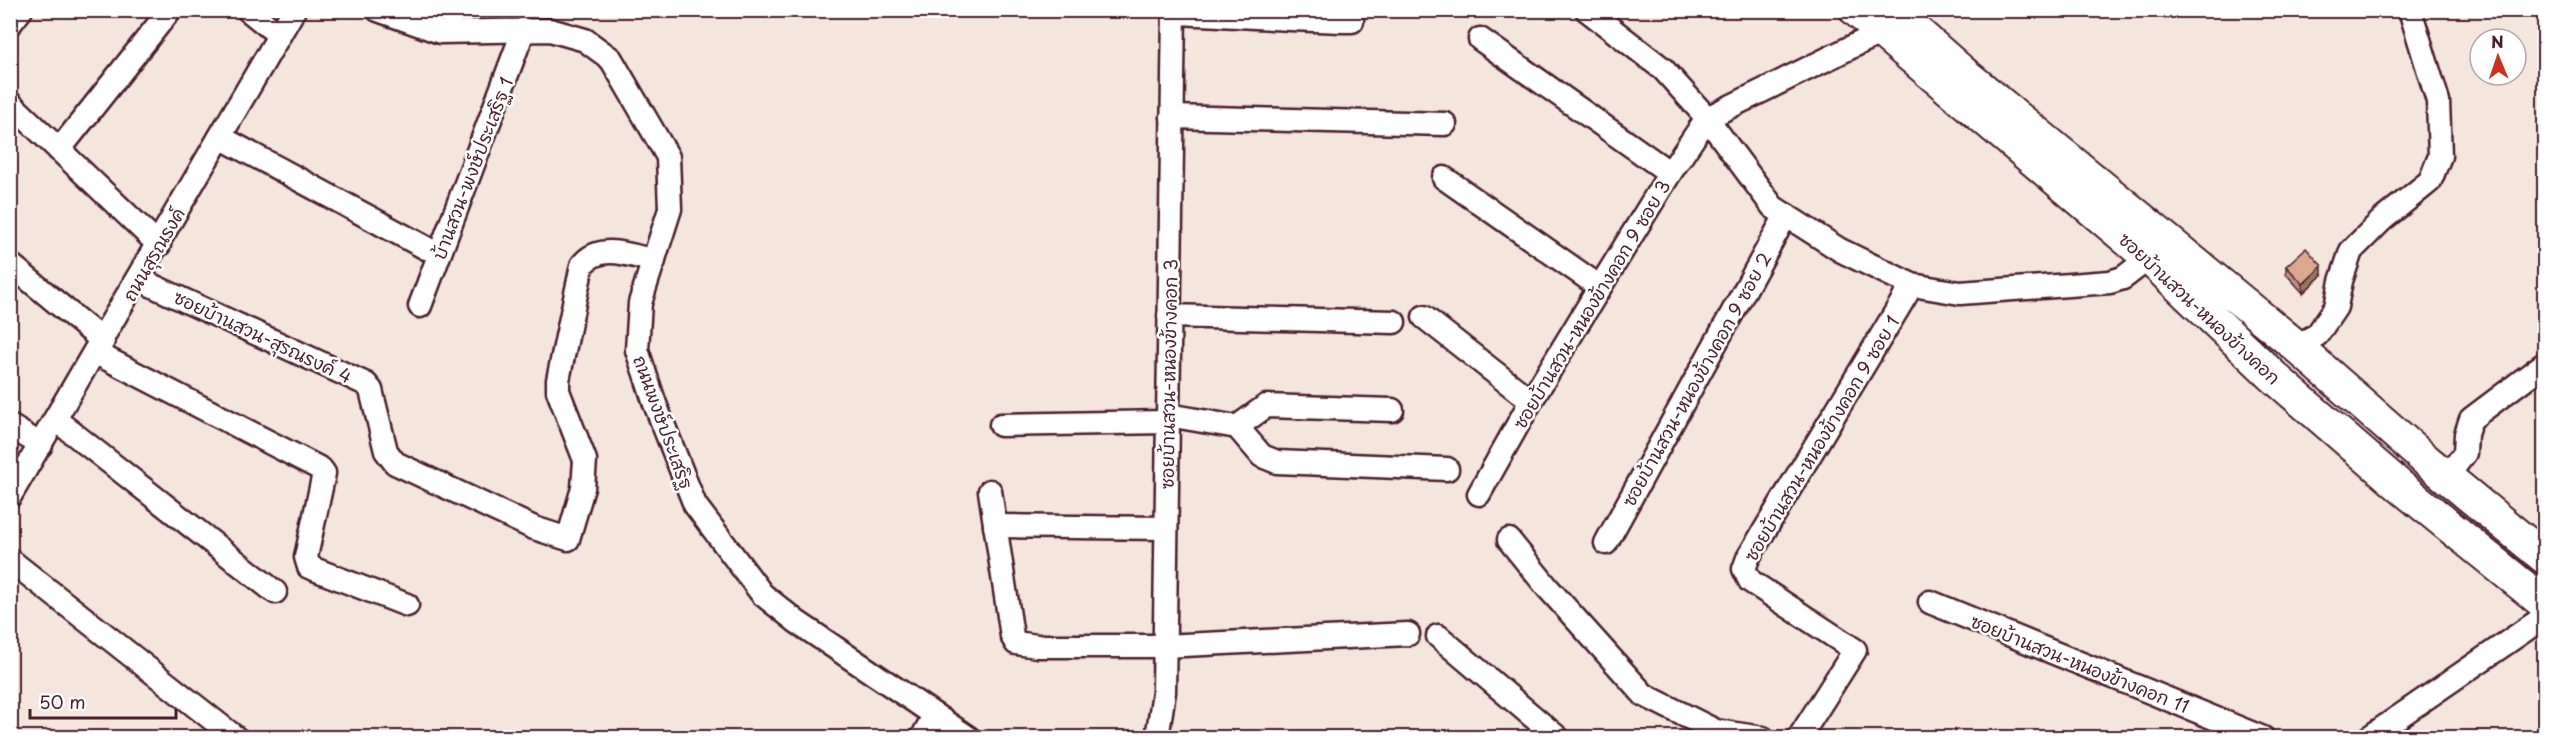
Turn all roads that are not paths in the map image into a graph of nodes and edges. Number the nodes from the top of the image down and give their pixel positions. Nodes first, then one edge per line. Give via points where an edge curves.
1 (21, 10) edge
2 (170, 10) edge
3 (248, 10) edge
4 (294, 10) edge
5 (1587, 10) edge
6 (1856, 10) edge
7 (2410, 10) edge
8 (387, 12) edge
9 (1174, 12) edge
10 (1891, 19) edge
11 (1352, 21) dead end
12 (10, 24) edge
13 (524, 29) junction
14 (279, 34) junction
15 (1480, 39) dead end
16 (10, 103) edge
17 (1172, 117) junction
18 (1707, 117) junction
19 (1445, 124) dead end
20 (220, 137) junction
21 (59, 150) junction
22 (1670, 172) junction
23 (1444, 178) dead end
24 (1786, 215) junction
25 (159, 245) junction
26 (426, 248) dead end
27 (2149, 258) junction
28 (654, 261) junction
29 (10, 264) edge
30 (138, 279) junction
31 (1912, 285) junction
32 (1600, 286) junction
33 (420, 306) dead end
34 (1169, 316) junction
35 (1424, 317) dead end
36 (1394, 322) dead end
37 (2296, 346) junction
38 (99, 347) junction
39 (2544, 364) edge
40 (1531, 401) junction
41 (1392, 410) dead end
42 (1167, 419) junction
43 (56, 420) junction
44 (1001, 424) dead end
45 (10, 426) edge
46 (1238, 427) junction
47 (40, 445) junction
48 (2438, 468) junction
49 (1447, 469) dead end
50 (2401, 487) junction
51 (990, 491) dead end
52 (1479, 494) dead end
53 (10, 496) edge
54 (995, 526) junction
55 (1166, 528) junction
56 (1509, 540) dead end
57 (1606, 543) dead end
58 (2544, 557) edge
59 (10, 560) edge
60 (275, 592) dead end
61 (1930, 602) dead end
62 (2544, 603) edge
63 (407, 605) dead end
64 (2544, 617) edge
65 (1408, 634) dead end
66 (1438, 636) dead end
67 (1164, 646) junction
68 (934, 716) junction
69 (1715, 734) edge
70 (2260, 737) edge
71 (236, 738) edge
72 (922, 738) edge
73 (969, 738) edge
74 (1157, 738) edge
75 (1558, 738) edge
76 (1763, 738) edge
77 (1798, 738) edge
78 (2368, 738) edge

1 - 12 street
2 - 21 street
3 - 14 street
4 - 14 street, ถนนสุรณรงค์
5 - 18 street via 1663,69
6 - 10 main road, ซอยบ้านสวน-หนองข้างคอก
7 - 37 street via 2438,101 2439,156 2430,181 2351,251 2336,307 2317,334
8 - 13 street, ถนนพงษ์ประเสริฐ via 440,32
9 - 11 street
9 - 17 street, ซอยบ้านสวน-หนองข้างคอก 3
10 - 18 street
10 - 27 main road, ซอยบ้านสวน-หนองข้างคอก
10 - 37 main road, ซอยบ้านสวน-หนองข้างคอก via 1970,78
13 - 28 street, ถนนพงษ์ประเสริฐ via 550,30 585,40 611,59 668,157 670,209
13 - 33 street, บ้านสวน-พงษ์ประเสริฐ 1
14 - 20 street, ถนนสุรณรงค์
15 - 22 street
16 - 21 street
17 - 19 street
17 - 34 street, ซอยบ้านสวน-หนองข้างคอก 3
18 - 22 street, ซอยบ้านสวน-หนองข้างคอก 9 ซอย 3
18 - 24 street via 1773,207
20 - 25 street, ถนนสุรณรงค์
20 - 26 street
21 - 25 street
22 - 32 street, ซอยบ้านสวน-หนองข้างคอก 9 ซอย 3
23 - 32 street
24 - 31 street via 1840,250
24 - 57 street, ซอยบ้านสวน-หนองข้างคอก 9 ซอย 2
25 - 30 street, ถนนสุรณรงค์
27 - 31 street via 2124,278 2110,282 1960,293
27 - 50 main road, ซอยบ้านสวน-หนองข้างคอก via 2274,377
28 - 30 street, ซอยบ้านสวน-สุรณรงค์ 4 via 608,251 588,257 582,264 558,381 558,391 585,460 583,488 568,539 534,528 395,463 386,451 370,390 362,382
28 - 68 street, ถนนพงษ์ประเสริฐ via 640,303 637,350 695,505 762,594
29 - 38 street
30 - 38 street, ถนนสุรณรงค์
31 - 77 street, ซอยบ้านสวน-หนองข้างคอก 9 ซอย 1 via 1744,569 1750,581 1855,650
32 - 40 street, ซอยบ้านสวน-หนองข้างคอก 9 ซอย 3
34 - 36 street
34 - 42 street, ซอยบ้านสวน-หนองข้างคอก 3
35 - 40 street
37 - 48 main road, ซอยบ้านสวน-หนองข้างคอก
38 - 43 street, ถนนสุรณรงค์
38 - 63 street via 321,469 324,473 306,558 309,567
39 - 48 street via 2471,419 2465,453
40 - 52 street, ซอยบ้านสวน-หนองข้างคอก 9 ซอย 3
41 - 46 street via 1266,406
42 - 44 street
42 - 46 street
42 - 55 street, ซอยบ้านสวน-หนองข้างคอก 3
43 - 47 street, ถนนสุรณรงค์
43 - 60 street
45 - 47 street
46 - 49 street via 1262,456 1277,462
47 - 53 street, ถนนสุรณรงค์
48 - 50 main road
48 - 58 main road, ซอยบ้านสวน-หนองข้างคอก
50 - 62 main road, ซอยบ้านสวน-หนองข้างคอก
51 - 54 street
54 - 55 street
54 - 67 street via 1016,643
55 - 67 street, ซอยบ้านสวน-หนองข้างคอก 3
56 - 69 street via 1644,695
59 - 71 street
61 - 70 street, ซอยบ้านสวน-หนองข้างคอก 11
64 - 78 street
65 - 67 street
66 - 75 street
67 - 74 street, ซอยบ้านสวน-หนองข้างคอก 3 via 1164,692
68 - 72 street
68 - 73 street, ถนนพงษ์ประเสริฐ
69 - 76 street

